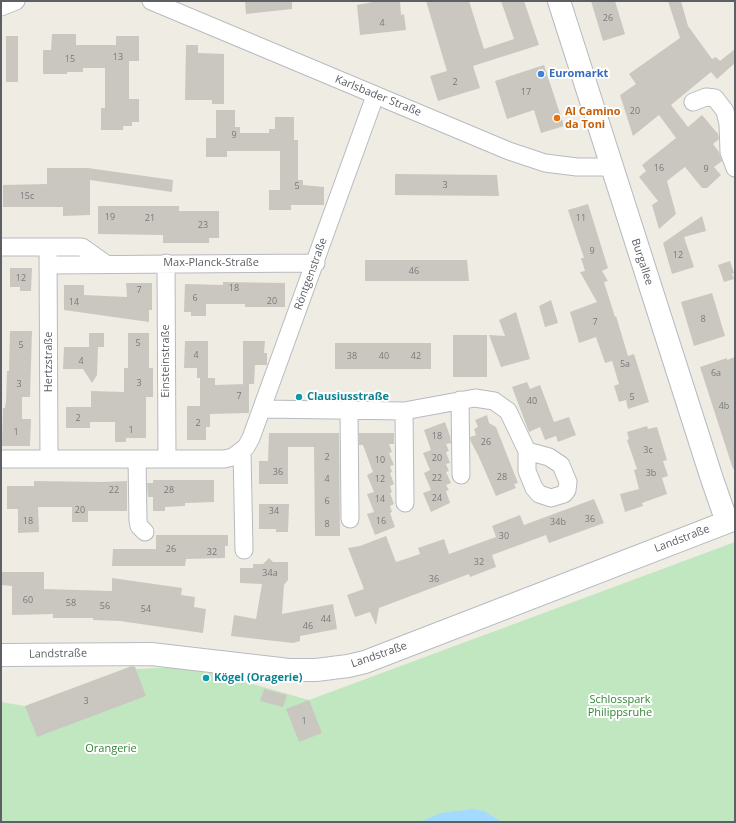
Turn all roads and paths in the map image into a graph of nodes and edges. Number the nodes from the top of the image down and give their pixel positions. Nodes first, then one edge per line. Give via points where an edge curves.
1 (16, 1) edge
2 (151, 1) edge
3 (559, 1) edge
4 (1, 7) edge
5 (376, 96) junction
6 (693, 102) dead end
7 (612, 167) junction
8 (735, 168) edge
9 (1, 247) edge
10 (48, 247) junction
11 (166, 263) junction
12 (316, 263) junction
13 (106, 264) junction
14 (48, 265) junction
15 (460, 400) junction
16 (262, 409) junction
17 (349, 410) junction
18 (404, 411) junction
19 (242, 450) junction
20 (527, 451) dead end
21 (1, 459) edge
22 (49, 459) junction
23 (137, 459) junction
24 (166, 459) junction
25 (461, 475) dead end
26 (712, 479) junction
27 (735, 495) edge
28 (404, 503) dead end
29 (350, 519) dead end
30 (731, 520) edge
31 (145, 532) dead end
32 (244, 550) dead end
33 (1, 655) edge

1 - 4 street
2 - 5 street, Karlsbader Straße
3 - 7 main road, Burgallee
5 - 7 street, Karlsbader Straße via 534,160 577,167
5 - 12 street, Röntgenstraße
6 - 8 street via 706,97 715,98 725,111 729,152
7 - 26 main road, Burgallee
9 - 10 street
10 - 13 street via 82,247
10 - 14 street
11 - 12 street, Max-Planck-Straße
11 - 13 street, Max-Planck-Straße
11 - 24 street, Einsteinstraße
12 - 16 street, Röntgenstraße
13 - 14 street, Max-Planck-Straße
14 - 22 street, Hertzstraße
15 - 18 street
15 - 20 street via 484,399 500,404 508,411
15 - 25 street
16 - 17 street
16 - 19 street, Röntgenstraße via 251,438
17 - 18 street
17 - 29 street
18 - 28 street
19 - 24 street via 233,457 224,459
19 - 32 street
21 - 22 street
22 - 23 street
23 - 24 street
23 - 31 street via 138,520 139,526
26 - 27 main road via 726,492
26 - 30 main road, Burgallee
30 - 33 main road, Landstraße via 365,662 348,666 303,671 150,654

